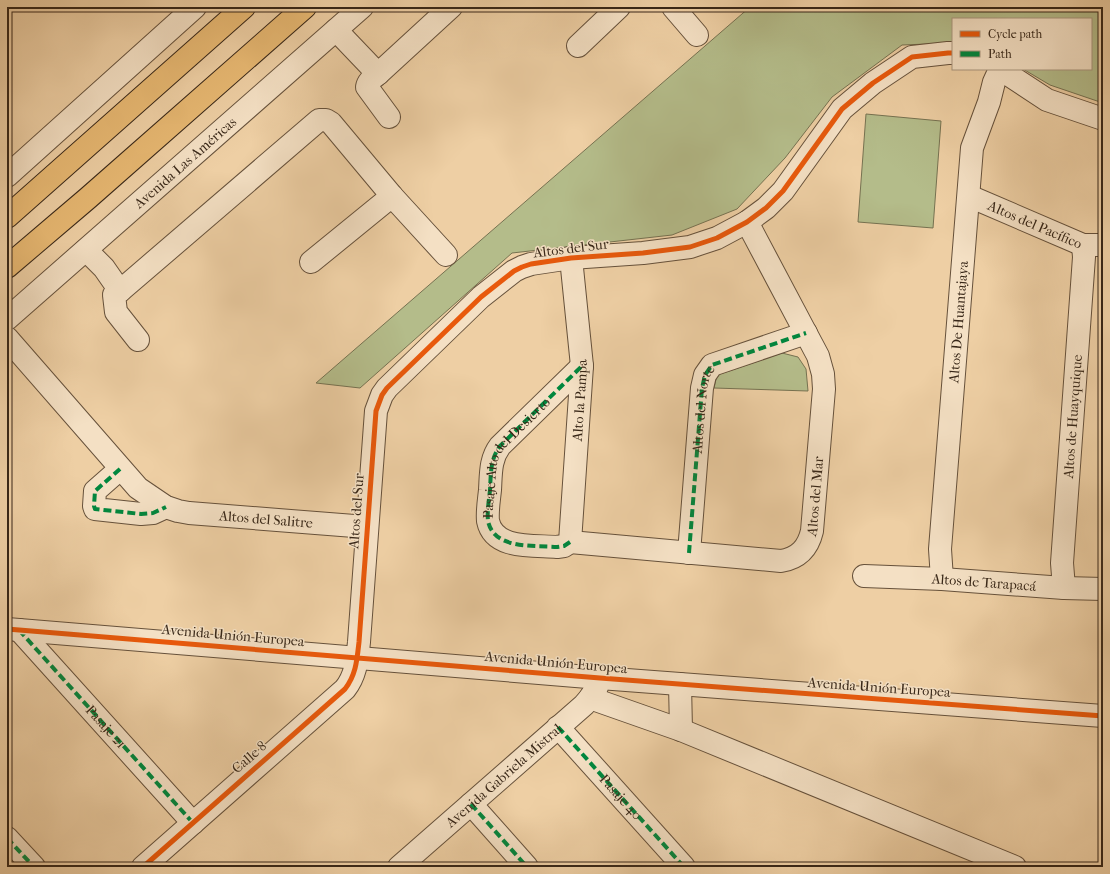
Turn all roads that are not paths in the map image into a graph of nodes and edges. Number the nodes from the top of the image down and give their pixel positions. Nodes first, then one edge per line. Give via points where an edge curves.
1 (195, 7) edge
2 (244, 7) edge
3 (305, 7) edge
4 (362, 7) edge
5 (451, 7) edge
6 (619, 7) edge
7 (673, 7) edge
8 (336, 30) junction
9 (697, 35) dead end
10 (578, 46) dead end
11 (952, 53) edge
12 (1000, 70) edge
13 (1002, 70) edge
14 (378, 74) junction
15 (389, 117) dead end
16 (1103, 119) edge
17 (7, 176) edge
18 (392, 196) junction
19 (969, 196) junction
20 (7, 217) edge
21 (747, 222) junction
22 (1093, 245) edge
23 (86, 250) junction
24 (446, 255) dead end
25 (571, 258) junction
26 (311, 262) dead end
27 (7, 267) edge
28 (120, 290) junction
29 (7, 319) edge
30 (806, 333) junction
31 (7, 338) edge
32 (138, 340) dead end
33 (582, 366) junction
34 (120, 469) junction
35 (166, 507) junction
36 (367, 527) junction
37 (570, 542) junction
38 (689, 553) junction
39 (864, 576) dead end
40 (942, 579) junction
41 (1064, 588) junction
42 (1103, 589) edge
43 (13, 629) edge
44 (358, 658) junction
45 (600, 678) junction
46 (680, 684) junction
47 (590, 698) junction
48 (1103, 716) edge
49 (558, 727) junction
50 (681, 730) junction
51 (471, 804) junction
52 (193, 823) junction
53 (7, 838) edge
54 (34, 867) edge
55 (143, 867) edge
56 (399, 867) edge
57 (527, 867) edge
58 (684, 867) edge
59 (1015, 867) edge

1 - 17 street
2 - 20 main road
3 - 27 main road
4 - 8 street, Avenida Las Américas
5 - 14 street
6 - 10 street
7 - 9 street
8 - 14 street
8 - 23 street, Avenida Las Américas
11 - 21 street, Altos del Sur via 912,57 873,83 842,109 783,191
12 - 19 street, Altos De Huantajaya via 972,148
13 - 16 street via 1048,100
14 - 15 street via 367,87
18 - 24 street
18 - 26 street
18 - 28 street via 331,123 319,120
19 - 22 street, Altos del Pacífico
19 - 40 street, Altos De Huantajaya via 940,549
21 - 25 street, Altos del Sur via 717,238 690,247
21 - 30 street, Altos del Mar
22 - 41 street, Altos de Huayquique via 1084,257 1062,563
23 - 28 street via 104,268
23 - 29 street, Avenida Las Américas
25 - 33 street, Alto la Pampa
25 - 36 street, Altos del Sur via 531,264 514,271 481,298 382,394 376,411
28 - 32 street via 114,296 116,312
30 - 38 street, Altos del Norte via 712,365 705,374
30 - 38 street, Altos del Mar via 821,364 824,389 812,531 807,546 798,555 781,561
31 - 34 street, Altos del Salitre
33 - 37 street, Alto la Pampa
33 - 37 street, Pasaje Alto del Desierto via 500,446 491,466 488,519 490,528 500,540 513,544 557,547
34 - 35 street, Altos del Salitre via 138,488
34 - 35 street via 95,491 95,509 141,514
35 - 36 street, Altos del Salitre via 190,513
36 - 44 street, Altos del Sur
37 - 38 street, Altos del Mar
39 - 40 street, Altos de Tarapacá
40 - 41 street, Altos de Tarapacá
41 - 42 street, Altos de Tarapacá
43 - 44 street, Avenida Unión Europea
43 - 52 street, Pasaje 21
44 - 45 street, Avenida Unión Europea
44 - 52 street, Calle 8 via 355,673 344,689
45 - 46 street, Avenida Unión Europea
45 - 47 street, Avenida Gabriela Mistral
46 - 48 street, Avenida Unión Europea
46 - 50 street
47 - 49 street, Avenida Gabriela Mistral
47 - 50 street
49 - 51 street, Avenida Gabriela Mistral
49 - 58 street, Pasaje 40
50 - 59 street
51 - 56 street, Avenida Gabriela Mistral
51 - 57 street
52 - 55 street, Calle 8
53 - 54 street

